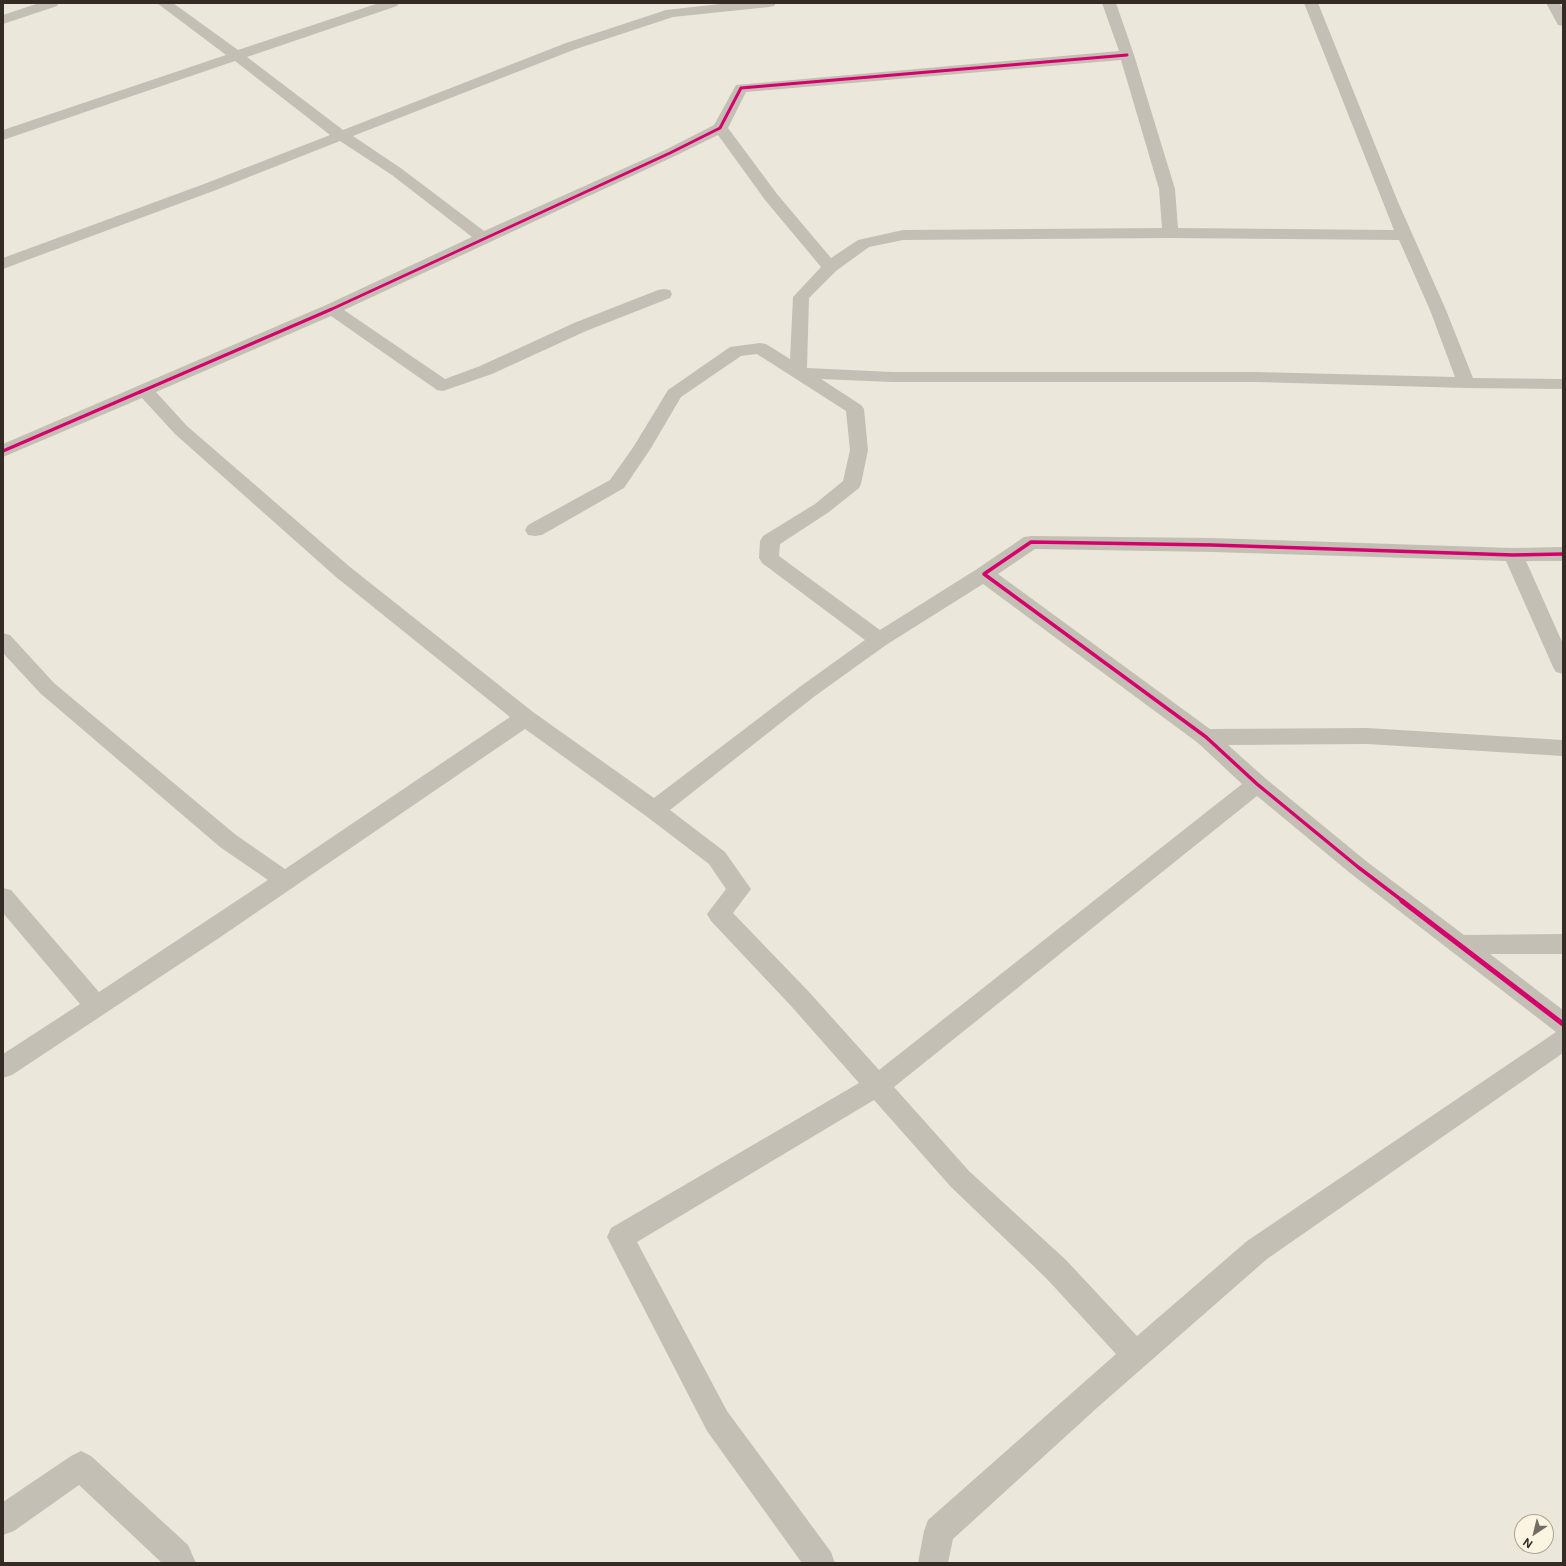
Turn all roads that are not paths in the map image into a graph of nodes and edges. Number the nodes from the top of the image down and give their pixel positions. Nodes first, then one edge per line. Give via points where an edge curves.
1 (52, 3) edge
2 (164, 3) edge
3 (392, 3) edge
4 (769, 3) edge
5 (1109, 3) edge
6 (1311, 3) edge
7 (1553, 3) edge
8 (3, 20) edge
9 (1563, 22) edge
10 (1127, 55) junction
11 (236, 56) junction
12 (720, 128) junction
13 (3, 135) edge
14 (341, 136) junction
15 (1170, 233) junction
16 (1404, 235) junction
17 (483, 238) junction
18 (3, 264) edge
19 (830, 266) junction
20 (664, 294) dead end
21 (332, 309) junction
22 (798, 373) junction
23 (1466, 383) junction
24 (1563, 384) edge
25 (144, 389) junction
26 (3, 450) edge
27 (535, 530) dead end
28 (1563, 554) edge
29 (1513, 555) junction
30 (984, 574) junction
31 (3, 640) edge
32 (879, 640) junction
33 (1563, 667) edge
34 (525, 718) junction
35 (1206, 737) junction
36 (1563, 748) edge
37 (1257, 784) junction
38 (654, 810) junction
39 (286, 881) junction
40 (3, 897) edge
41 (1563, 944) edge
42 (1460, 945) junction
43 (96, 1006) junction
44 (1563, 1024) edge
45 (1563, 1040) edge
46 (3, 1067) edge
47 (878, 1085) junction
48 (1136, 1355) junction
49 (3, 1520) edge
50 (181, 1563) edge
51 (820, 1563) edge
52 (933, 1563) edge

1 - 8 street
2 - 11 street
3 - 11 street
4 - 14 street via 671,13 571,46
5 - 10 street
6 - 16 street
7 - 9 street
10 - 12 street via 741,88
10 - 15 street via 1167,189
11 - 13 street
11 - 14 street
12 - 17 street
12 - 19 street via 771,197
14 - 17 street via 397,172
14 - 18 street
15 - 16 street
15 - 19 street via 904,235 864,243
16 - 23 street via 1438,310
17 - 21 street
19 - 22 street via 801,297
20 - 21 street via 443,386
21 - 25 street
22 - 23 street via 892,376 1256,377
22 - 27 street via 760,348 736,351 674,394 617,484
22 - 32 street via 855,409 859,450 852,484 822,508 770,541 769,558
23 - 24 street
25 - 26 street
25 - 34 street via 181,430 331,562
28 - 29 street
29 - 30 street via 1220,545 1031,542
29 - 33 street
30 - 32 street
30 - 35 street
31 - 39 street via 47,688 228,841
32 - 38 street via 808,691
34 - 38 street
34 - 39 street
35 - 36 street via 1367,736
35 - 37 street
37 - 42 street
37 - 47 street
38 - 47 street via 717,858 739,889 719,914
39 - 43 street
40 - 43 street
41 - 42 street
42 - 44 street
43 - 46 street
45 - 48 street via 1257,1250
47 - 48 street via 960,1179 1056,1269
47 - 51 street via 620,1237 717,1421
48 - 52 street via 939,1531
49 - 50 street via 81,1466 177,1556

